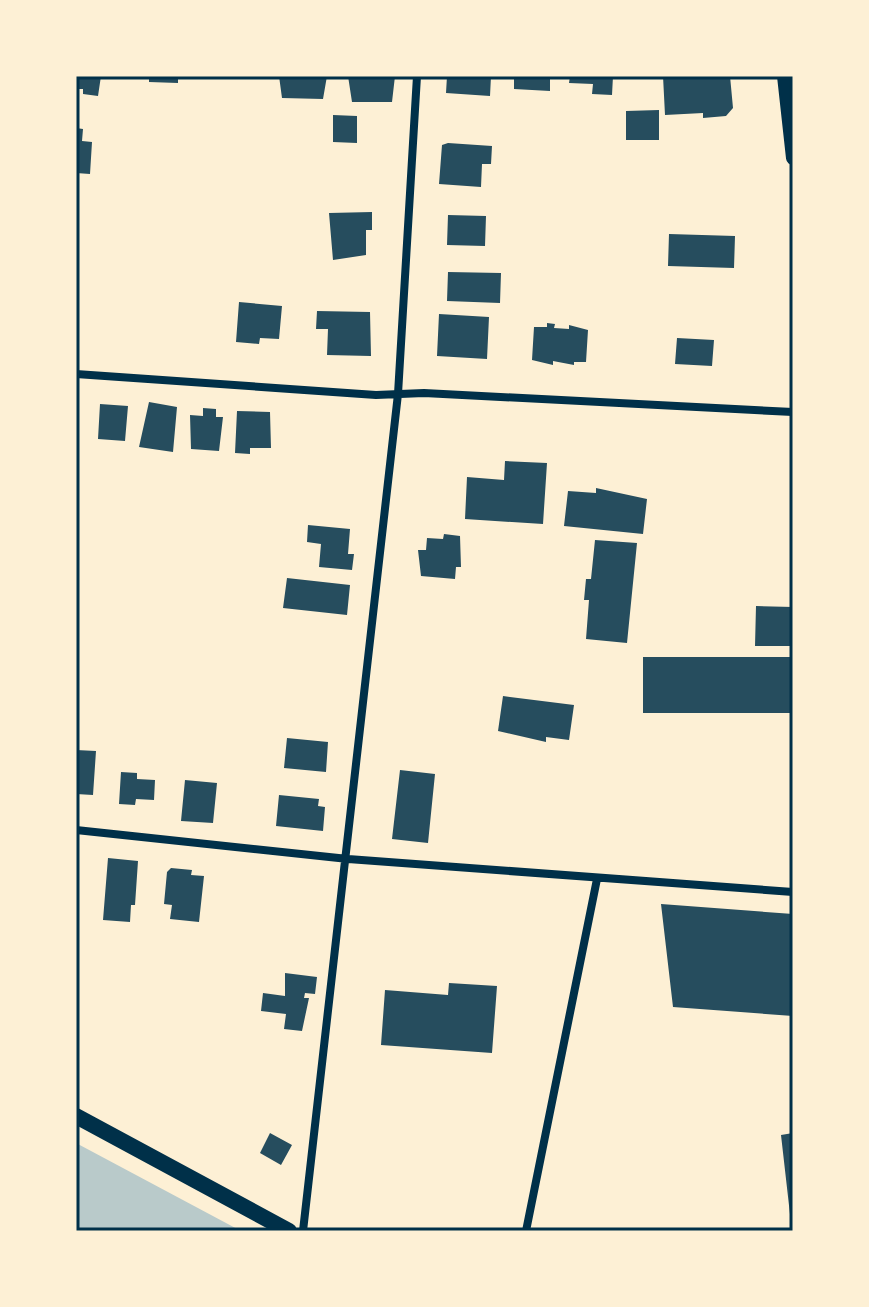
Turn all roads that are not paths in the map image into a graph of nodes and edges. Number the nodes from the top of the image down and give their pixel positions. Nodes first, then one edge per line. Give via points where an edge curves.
1 (417, 76) edge
2 (784, 76) edge
3 (793, 158) edge
4 (76, 374) edge
5 (398, 394) junction
6 (793, 412) edge
7 (76, 830) edge
8 (348, 859) junction
9 (597, 879) junction
10 (793, 892) edge
11 (76, 1116) edge
12 (289, 1231) edge
13 (303, 1231) edge
14 (526, 1231) edge

1 - 5 street
2 - 3 street
4 - 5 street
5 - 6 street
5 - 8 street
7 - 8 street
8 - 9 street
8 - 13 street
9 - 10 street
9 - 14 street
11 - 12 main road

